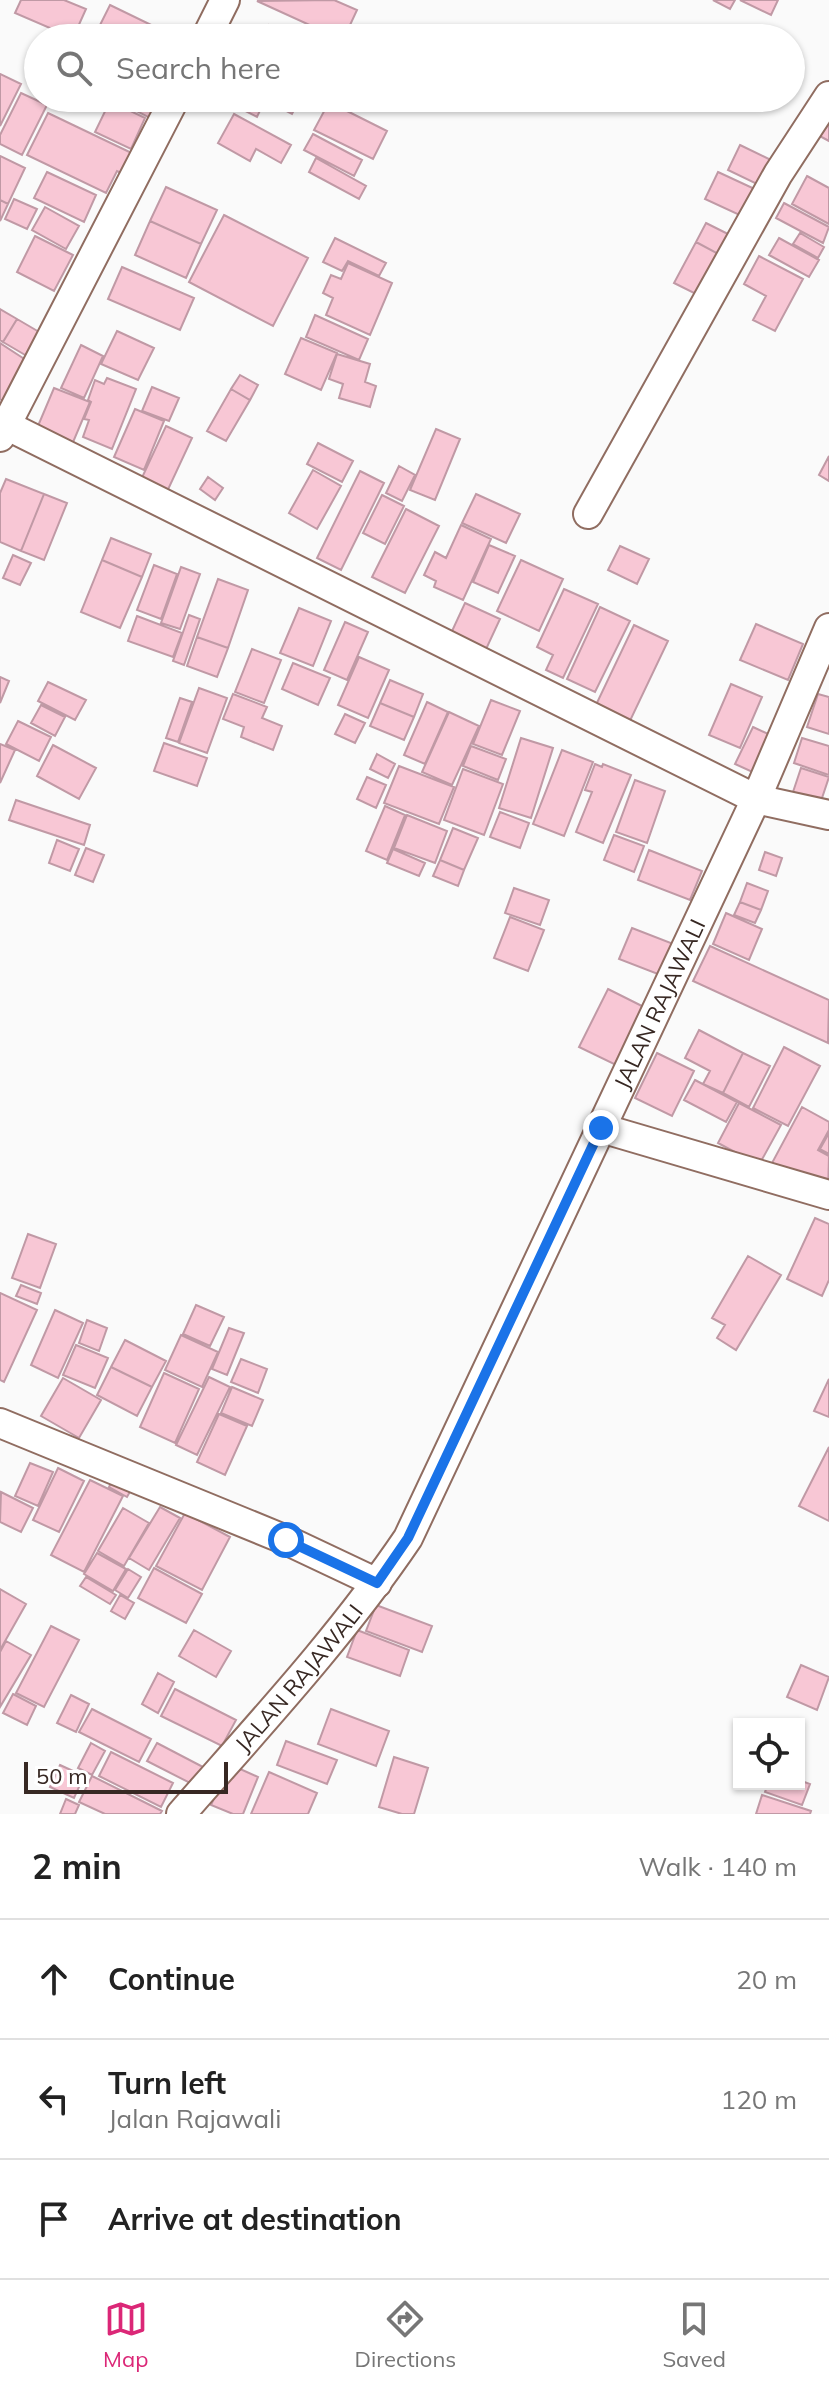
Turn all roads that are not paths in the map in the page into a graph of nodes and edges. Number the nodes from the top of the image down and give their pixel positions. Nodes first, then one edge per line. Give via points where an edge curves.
1 (225, 0) edge
2 (213, 24) edge
3 (829, 96) edge
4 (168, 112) edge
5 (2, 428) edge
6 (588, 514) dead end
7 (829, 628) edge
8 (756, 799) junction
9 (829, 815) edge
10 (601, 1128) junction
11 (829, 1195) edge
12 (0, 1423) edge
13 (377, 1583) junction
14 (181, 1814) edge

1 - 2 street
3 - 6 street via 778,174
4 - 5 street
5 - 8 street
7 - 8 street, JALAN RAJAWALI
8 - 9 street
8 - 10 street, JALAN RAJAWALI
10 - 11 street
10 - 13 street, JALAN RAJAWALI via 408,1538
12 - 13 street via 286,1540
13 - 14 street, JALAN RAJAWALI

